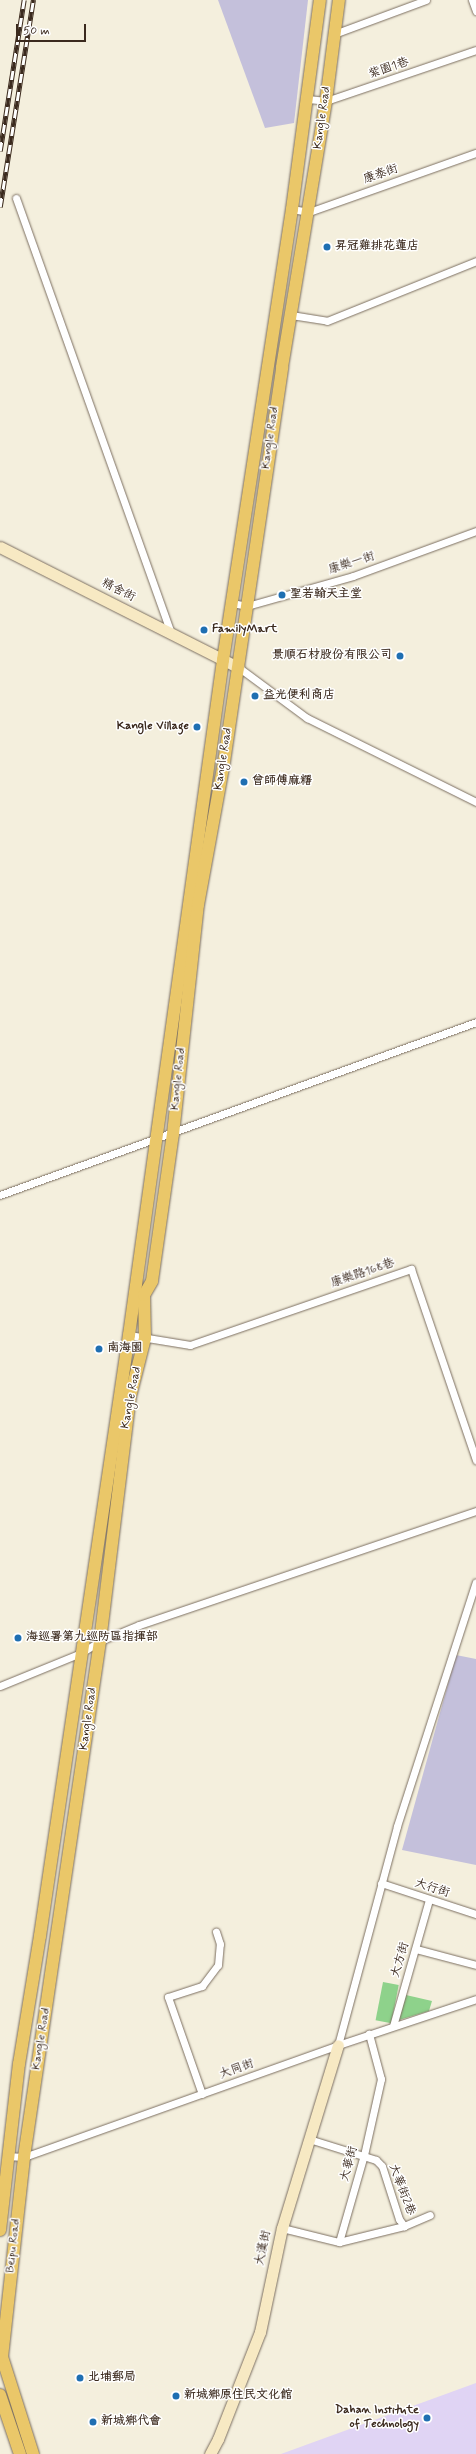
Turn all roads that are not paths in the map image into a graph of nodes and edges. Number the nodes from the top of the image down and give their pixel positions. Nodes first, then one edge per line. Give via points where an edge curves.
1 (320, 0) edge
2 (339, 0) edge
3 (426, 0) edge
4 (472, 0) edge
5 (476, 11) edge
6 (334, 34) junction
7 (476, 50) edge
8 (308, 99) junction
9 (326, 101) junction
10 (476, 153) edge
11 (16, 198) dead end
12 (292, 209) junction
13 (309, 212) junction
14 (476, 261) edge
15 (291, 315) junction
16 (476, 532) edge
17 (0, 547) edge
18 (232, 603) junction
19 (246, 606) junction
20 (171, 633) junction
21 (223, 660) junction
22 (238, 667) junction
23 (476, 802) edge
24 (476, 1022) edge
25 (173, 1134) junction
26 (158, 1138) junction
27 (0, 1195) edge
28 (130, 1335) junction
29 (145, 1338) junction
30 (476, 1460) edge
31 (476, 1511) edge
32 (476, 1582) edge
33 (100, 1641) junction
34 (81, 1653) junction
35 (0, 1686) edge
36 (381, 1883) junction
37 (429, 1900) junction
38 (476, 1914) edge
39 (216, 1932) dead end
40 (40, 1936) junction
41 (57, 1938) junction
42 (416, 1949) junction
43 (476, 1965) edge
44 (476, 1999) edge
45 (393, 2026) junction
46 (369, 2034) junction
47 (338, 2045) junction
48 (202, 2094) junction
49 (309, 2139) junction
50 (364, 2155) junction
51 (6, 2156) junction
52 (24, 2157) junction
53 (430, 2215) dead end
54 (404, 2226) junction
55 (282, 2228) junction
56 (0, 2230) edge
57 (339, 2242) junction
58 (1, 2357) edge
59 (0, 2395) edge
60 (20, 2454) edge
61 (33, 2454) edge
62 (210, 2454) edge

1 - 8 main road, Kangle Road
2 - 6 main road, Kangle Road
3 - 6 street
4 - 5 street
6 - 9 main road, Kangle Road
7 - 9 street, 紫園1巷
8 - 9 street, 紫園1巷
8 - 12 main road, Kangle Road
9 - 13 main road, Kangle Road
10 - 13 street, 康泰街
11 - 20 street
12 - 13 street, 康泰街
12 - 18 main road, Kangle Road
13 - 15 main road, Kangle Road
14 - 15 street via 327,321
15 - 19 main road, Kangle Road
16 - 19 street, 康樂一街 via 353,576
17 - 20 street, 精舍街
18 - 19 street, 康樂一街
18 - 21 main road, Kangle Road
19 - 22 main road, Kangle Road
20 - 21 street, 精舍街
21 - 22 street, 精舍街
21 - 26 main road, Kangle Road
22 - 23 street via 307,718
22 - 25 main road, Kangle Road via 198,905
24 - 25 street
25 - 26 street
25 - 29 main road, Kangle Road via 152,1281 144,1295
26 - 27 street
26 - 28 main road, Kangle Road
28 - 29 street, 康樂路168巷
28 - 34 main road, Kangle Road
29 - 30 street, 康樂路168巷 via 190,1345 410,1270
29 - 33 main road, Kangle Road via 130,1397
31 - 33 street via 139,1625
32 - 36 street
33 - 34 street
33 - 41 main road, Kangle Road
34 - 35 street
34 - 40 main road, Kangle Road
36 - 37 street, 大行街
36 - 47 street
37 - 38 street, 大行街
37 - 42 street, 大方街
39 - 48 street via 220,1944 218,1965 202,1986 168,1998
40 - 41 main road
40 - 51 main road, Kangle Road
41 - 52 main road, Kangle Road
42 - 43 street
42 - 45 street, 大方街
44 - 45 street, 大同街
45 - 46 street, 大同街
46 - 47 street, 大同街
46 - 50 street, 大華街 via 381,2079
47 - 48 street, 大同街
47 - 49 street, 大漢街
48 - 52 street, 大同街
49 - 50 street, 大華街2巷
49 - 55 street, 大漢街
50 - 54 street, 大華街2巷 via 382,2166 399,2219
50 - 57 street, 大華街
51 - 52 street, 大同街
51 - 56 main road, Beipu Road
52 - 58 main road, Beipu Road
53 - 54 street, 大華街2巷
54 - 57 street, 大華街2巷
55 - 57 street
55 - 62 street, 大漢街 via 260,2332
58 - 61 main road
59 - 60 main road

